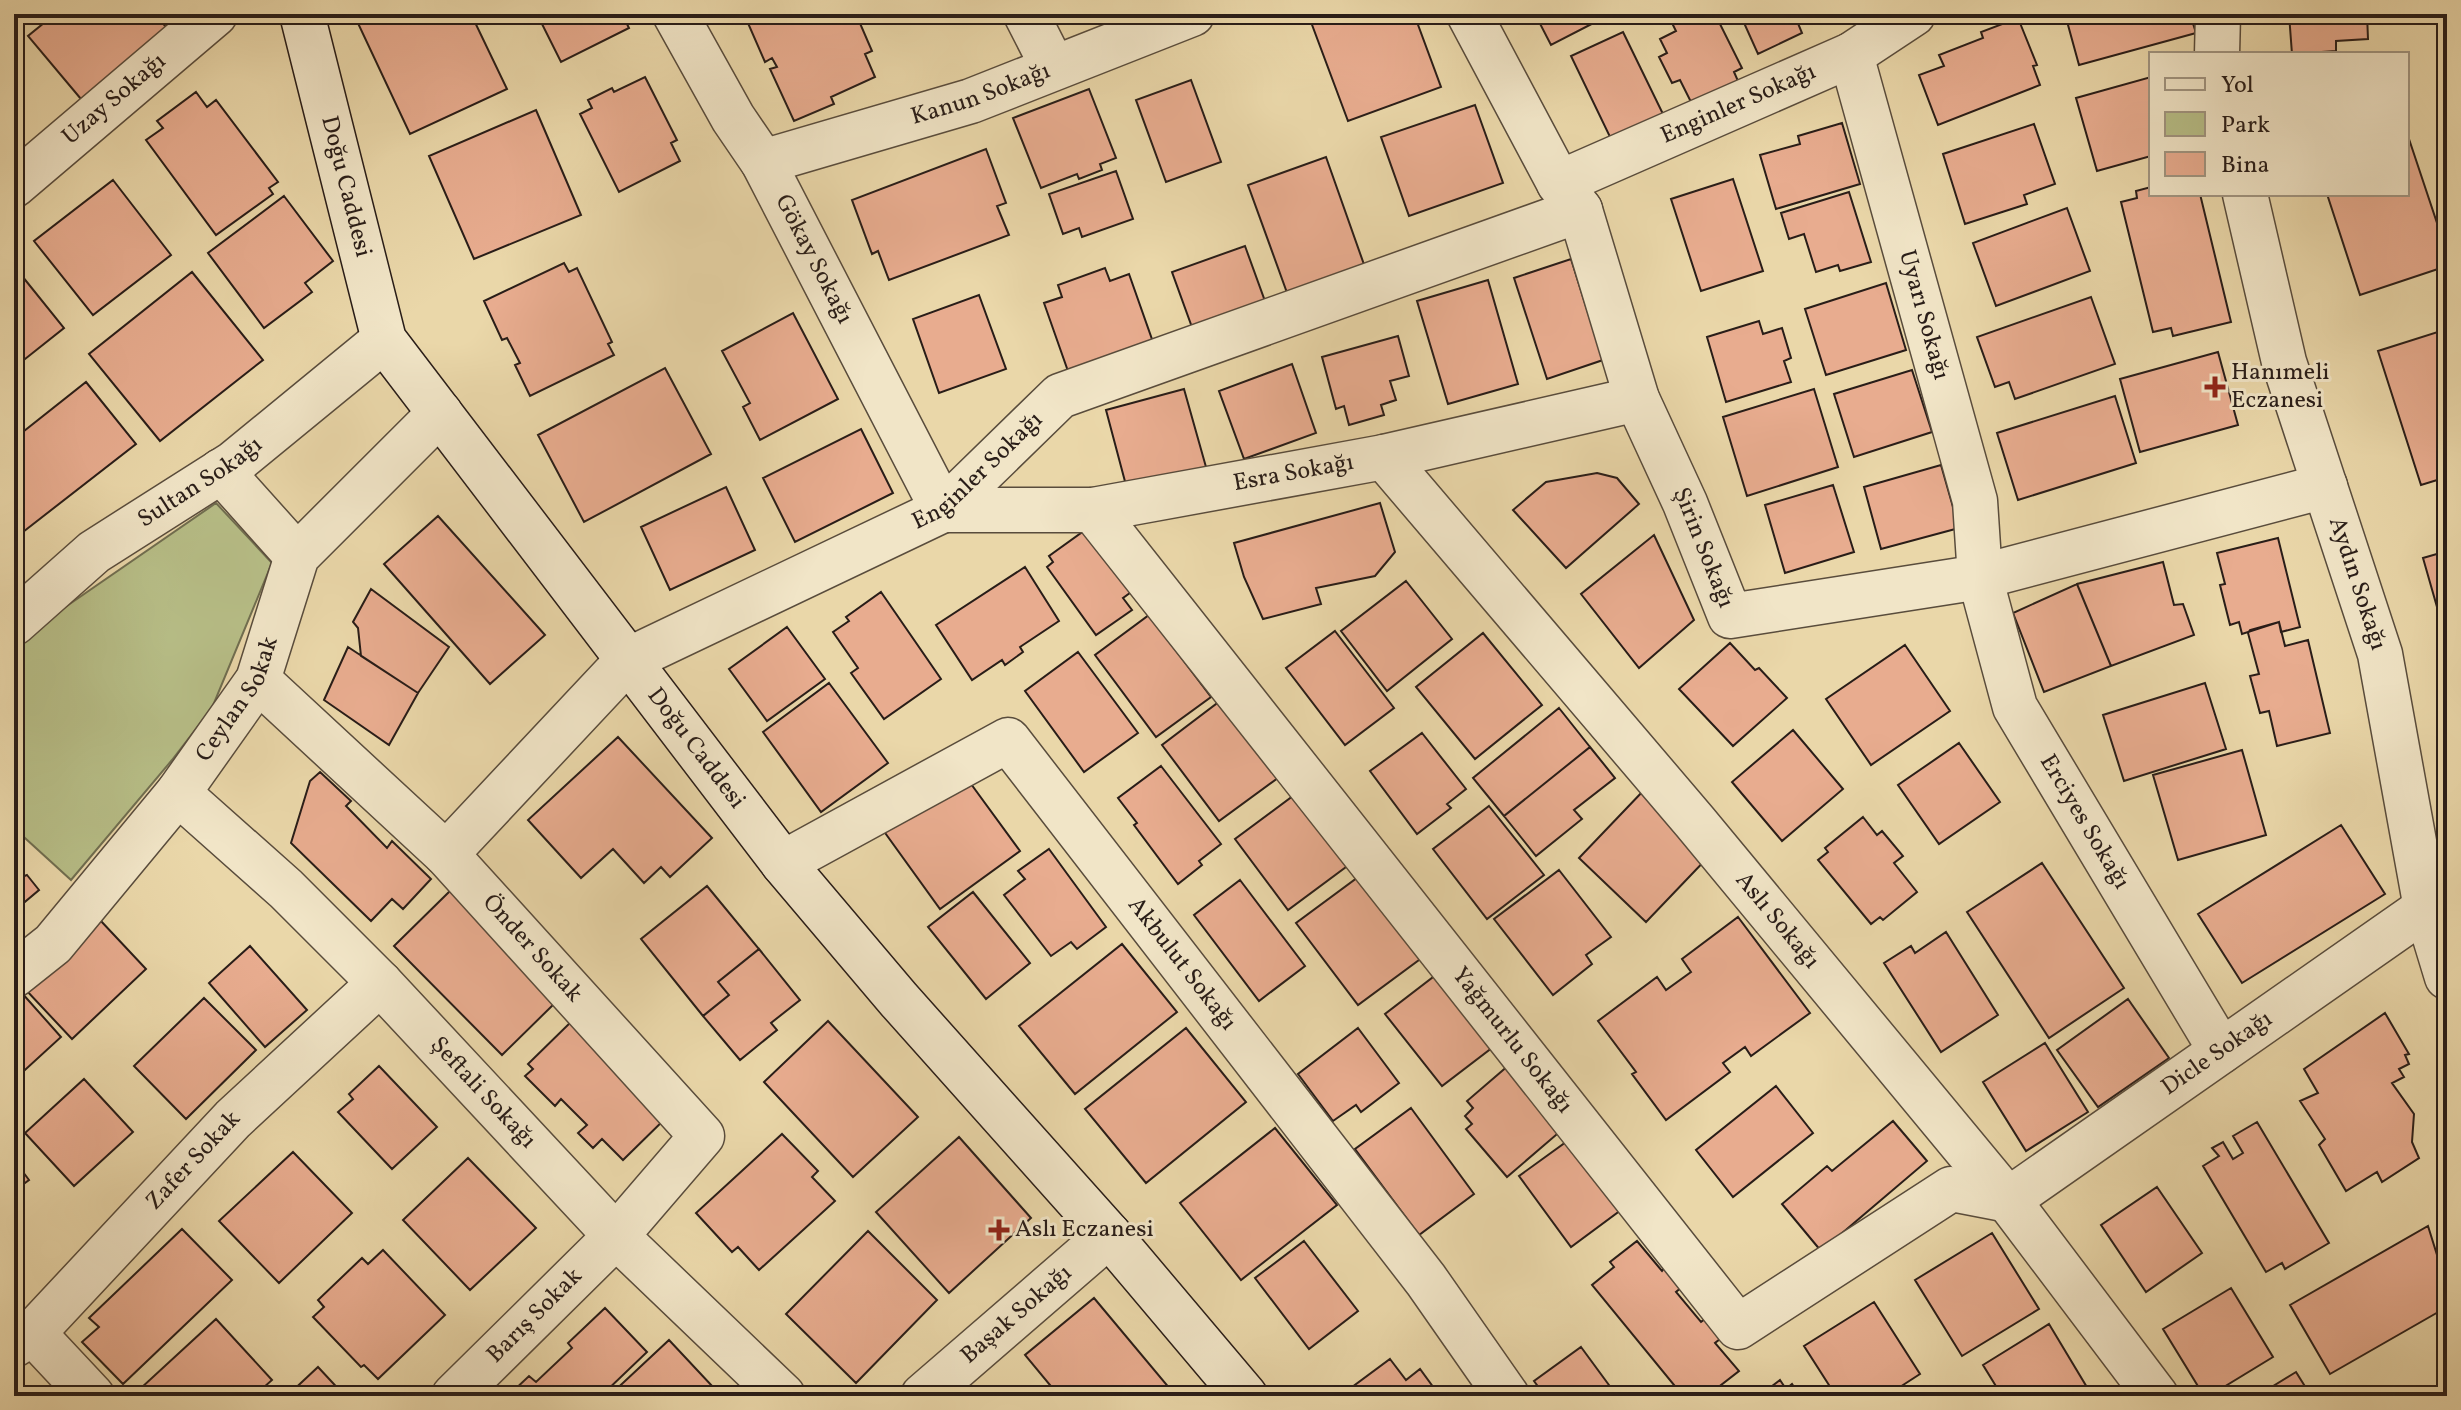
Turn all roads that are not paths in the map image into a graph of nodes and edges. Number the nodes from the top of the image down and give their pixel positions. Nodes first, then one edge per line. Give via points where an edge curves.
1 (215, 14) edge
2 (302, 14) edge
3 (675, 14) edge
4 (1026, 14) edge
5 (1192, 14) edge
6 (1469, 14) edge
7 (1913, 14) edge
8 (2218, 14) edge
9 (2217, 52) edge
10 (1851, 55) junction
11 (1053, 67) junction
12 (763, 162) junction
13 (14, 185) edge
14 (2245, 196) edge
15 (1570, 197) junction
16 (384, 340) junction
17 (1637, 399) junction
18 (440, 413) junction
19 (1384, 457) junction
20 (221, 471) junction
21 (2325, 486) junction
22 (943, 510) junction
23 (1093, 510) junction
24 (297, 556) junction
25 (1980, 577) junction
26 (14, 623) edge
27 (628, 660) junction
28 (258, 680) junction
29 (178, 793) junction
30 (446, 854) junction
31 (783, 863) junction
32 (2426, 908) junction
33 (14, 975) edge
34 (2447, 977) edge
35 (380, 983) junction
36 (2221, 1051) junction
37 (2008, 1200) junction
38 (1109, 1235) junction
39 (616, 1236) junction
40 (23, 1339) edge
41 (92, 1396) edge
42 (454, 1396) edge
43 (783, 1396) edge
44 (923, 1396) edge
45 (1245, 1396) edge
46 (1507, 1396) edge
47 (2156, 1396) edge

1 - 13 street, Uzay Sokağı
2 - 16 street, Doğu Caddesi
3 - 12 street, Gökay Sokağı
4 - 11 street
5 - 11 street, Kanun Sokağı
6 - 15 street, Şirin Sokağı
7 - 10 street, Enginler Sokağı
8 - 9 street
10 - 15 street, Enginler Sokağı
10 - 25 street, Uyarı Sokağı via 1975,501
11 - 12 street, Kanun Sokağı via 971,101
12 - 22 street, Gökay Sokağı
14 - 21 street, Aydın Sokağı via 2284,362
15 - 17 street, Şirin Sokağı
15 - 22 street, Enginler Sokağı via 1060,396
16 - 18 street, Doğu Caddesi
16 - 20 street, Sultan Sokağı
17 - 19 street, Esra Sokağı
17 - 25 street, Şirin Sokağı via 1730,616
18 - 24 street, Ceylan Sokak
18 - 27 street, Doğu Caddesi
19 - 23 street, Esra Sokağı
19 - 37 street, Aslı Sokağı
20 - 24 street
20 - 26 street, Sultan Sokağı via 94,552
21 - 25 street, Şirin Sokağı
21 - 32 street, Aydın Sokağı via 2380,654
22 - 23 street, Esra Sokağı
22 - 27 street, Enginler Sokağı
23 - 37 street, Yağmurlu Sokağı via 1738,1327 1951,1189
24 - 28 street, Ceylan Sokak
25 - 36 street, Erciyes Sokağı via 2015,707
27 - 30 street, Enginler Sokağı
27 - 31 street, Doğu Caddesi
28 - 29 street, Ceylan Sokak
28 - 30 street, Önder Sokak
29 - 33 street, Ceylan Sokak via 53,944
29 - 35 street, Şeftali Sokağı via 286,889
30 - 39 street, Önder Sokak via 702,1136
31 - 38 street, Doğu Caddesi
31 - 46 street, Akbulut Sokağı via 1008,740 1426,1280
32 - 34 street, Aydın Sokağı
32 - 36 street, Dicle Sokağı
35 - 39 street, Şeftali Sokağı
35 - 40 street, Zafer Sokak via 233,1119
36 - 37 street, Dicle Sokağı
37 - 47 street, Aslı Sokağı
38 - 44 street, Başak Sokağı
38 - 45 street, Doğu Caddesi
39 - 42 street, Barış Sokak
39 - 43 street, Şeftali Sokağı
40 - 41 street

